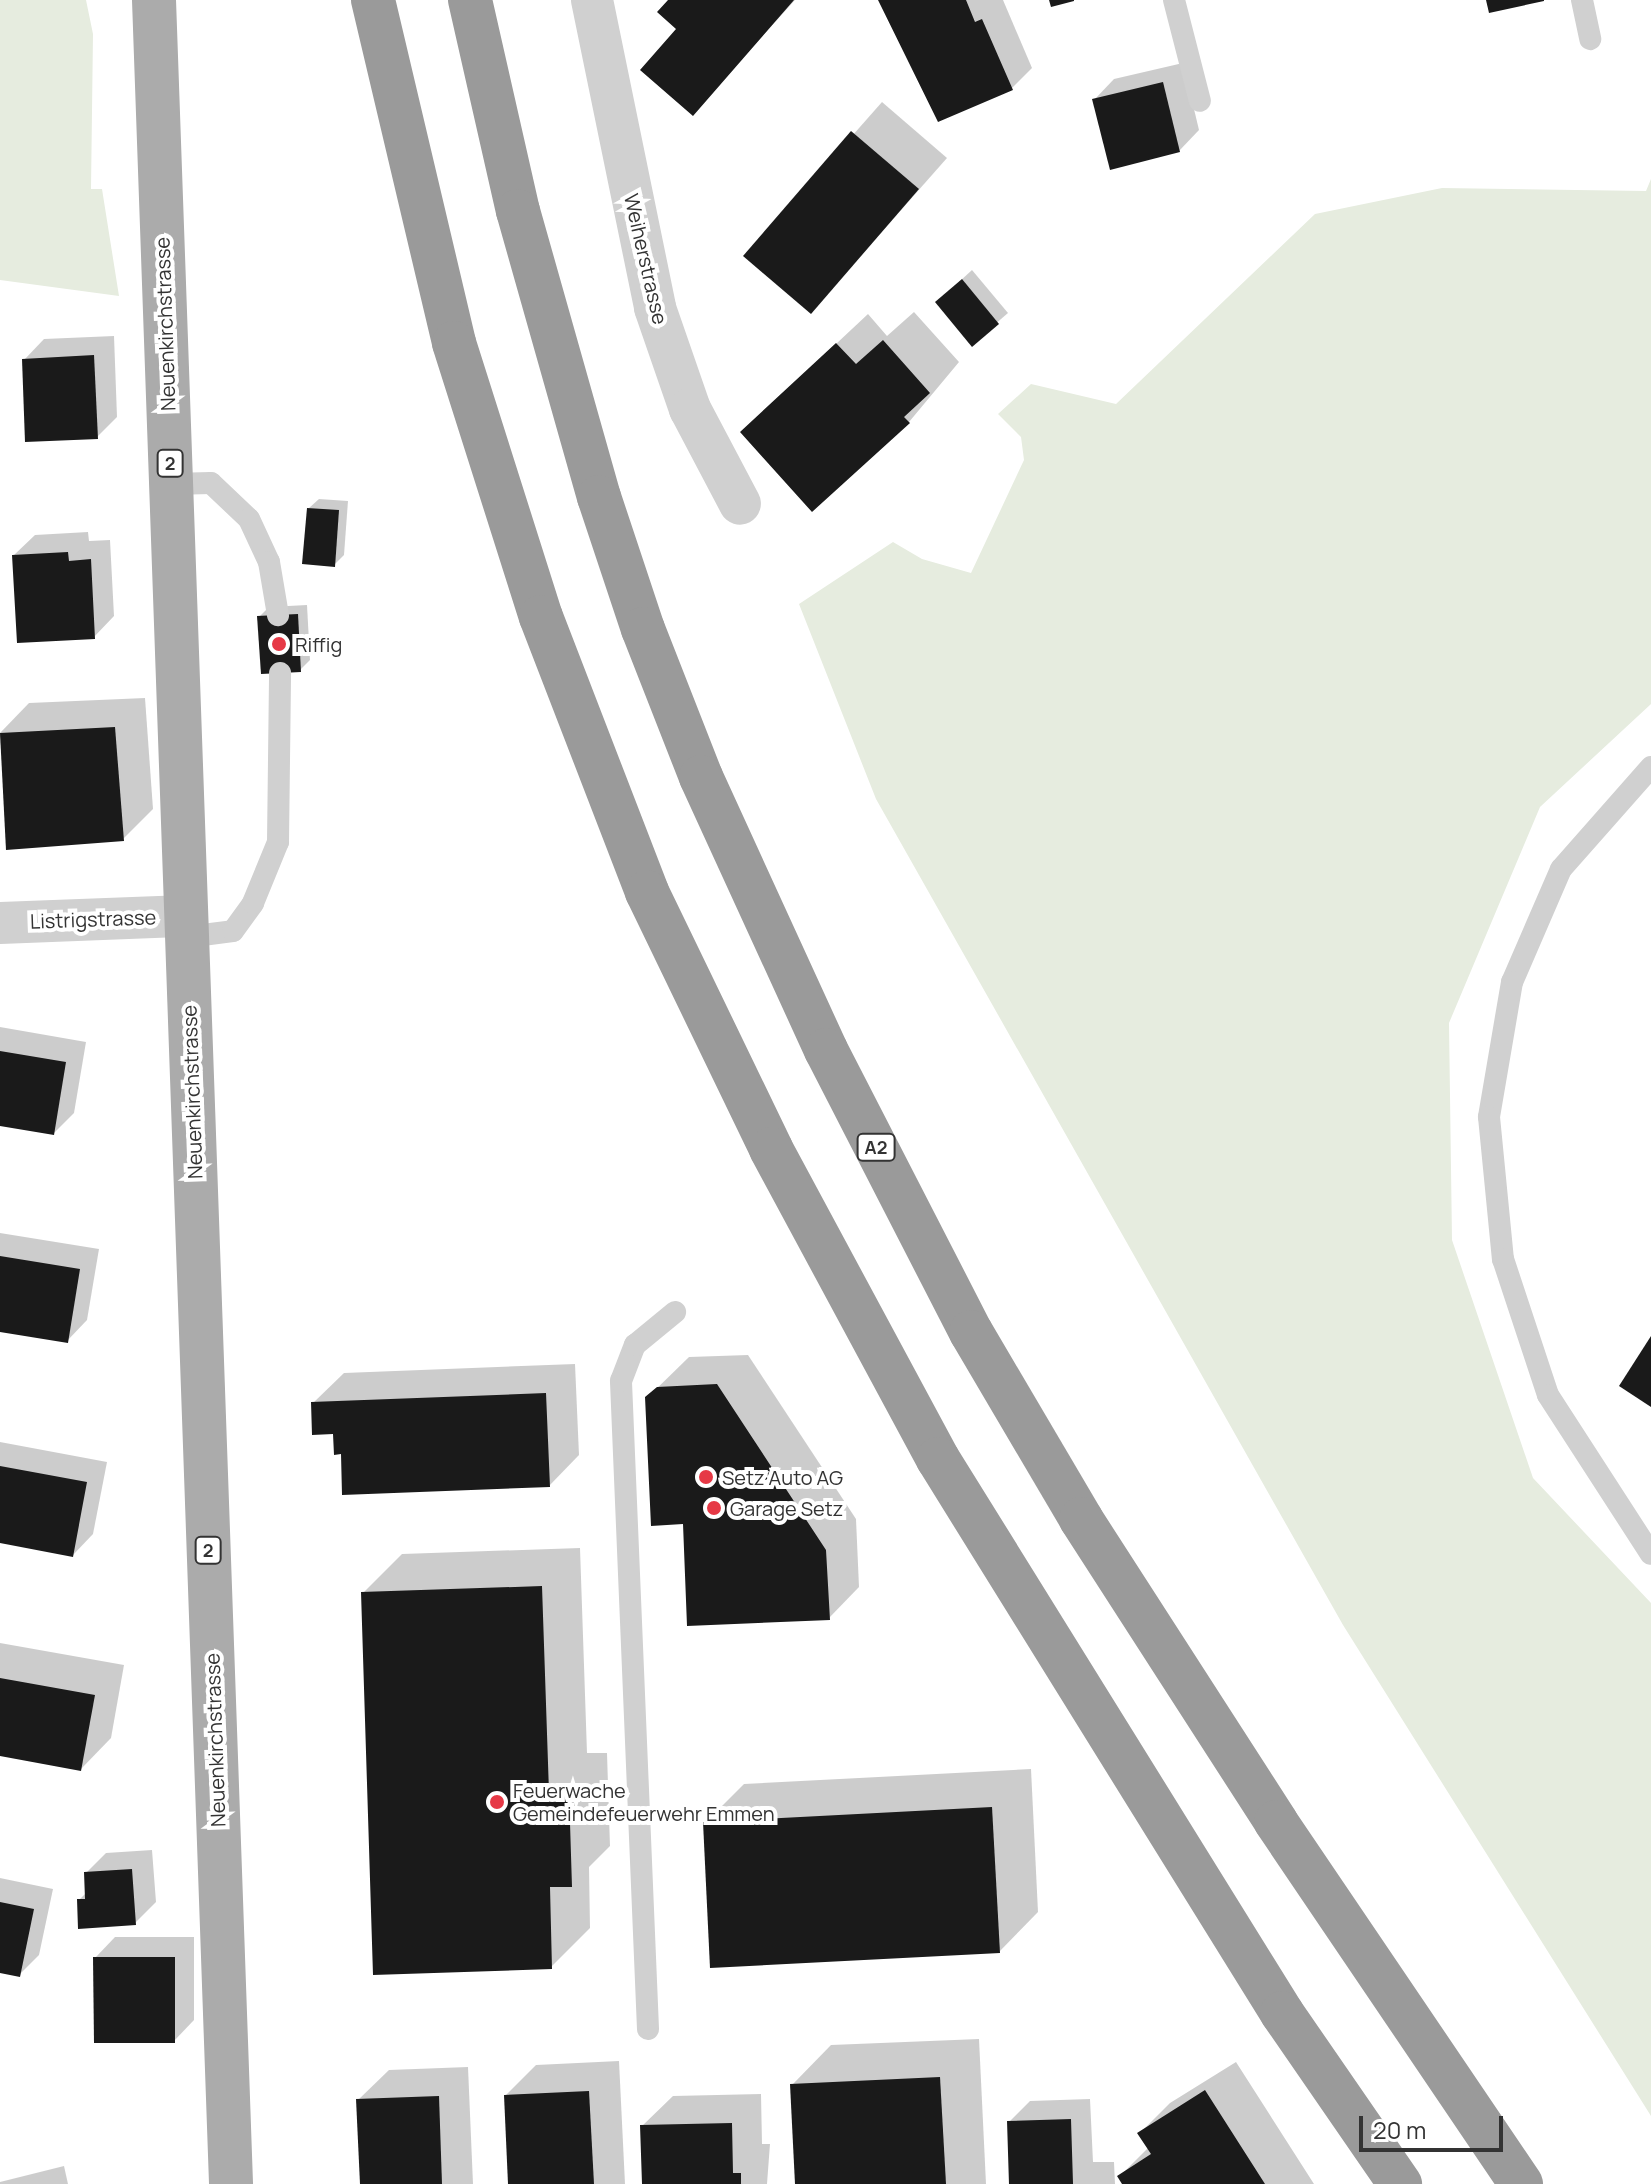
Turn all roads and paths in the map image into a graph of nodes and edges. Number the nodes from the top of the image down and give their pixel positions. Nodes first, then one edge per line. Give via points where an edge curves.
1 (373, 0) edge
2 (470, 0) edge
3 (592, 0) edge
4 (1174, 0) edge
5 (1582, 0) edge
6 (153, 3) edge
7 (1590, 39) dead end
8 (1200, 101) dead end
9 (171, 484) junction
10 (740, 504) dead end
11 (278, 615) dead end
12 (280, 673) dead end
13 (1651, 767) edge
14 (0, 923) edge
15 (186, 927) junction
16 (675, 1312) dead end
17 (1651, 1554) edge
18 (1282, 2013) junction
19 (648, 2029) dead end
20 (231, 2184) edge
21 (1363, 2184) edge
22 (1400, 2184) edge
23 (1521, 2184) edge

1 - 18 highway via 454,343 541,617 647,892 771,1149 938,1459
2 - 23 highway, A2 via 518,211 643,629 701,777 826,1050 971,1332 1081,1519 1284,1835
3 - 10 street, Weiherstrasse via 655,308 690,409
4 - 8 lane
5 - 7 lane
6 - 9 main road, Neuenkirchstrasse / 2
9 - 11 lane via 211,483 249,519 269,562
9 - 15 main road, Neuenkirchstrasse / 2
12 - 15 lane via 278,842 253,903 233,931
13 - 17 lane via 1561,869 1512,982 1489,1117 1503,1259 1548,1395
14 - 15 street, Listrigstrasse
15 - 20 main road, Neuenkirchstrasse / 2
16 - 19 lane via 635,1345 621,1381
18 - 21 highway
18 - 22 highway

